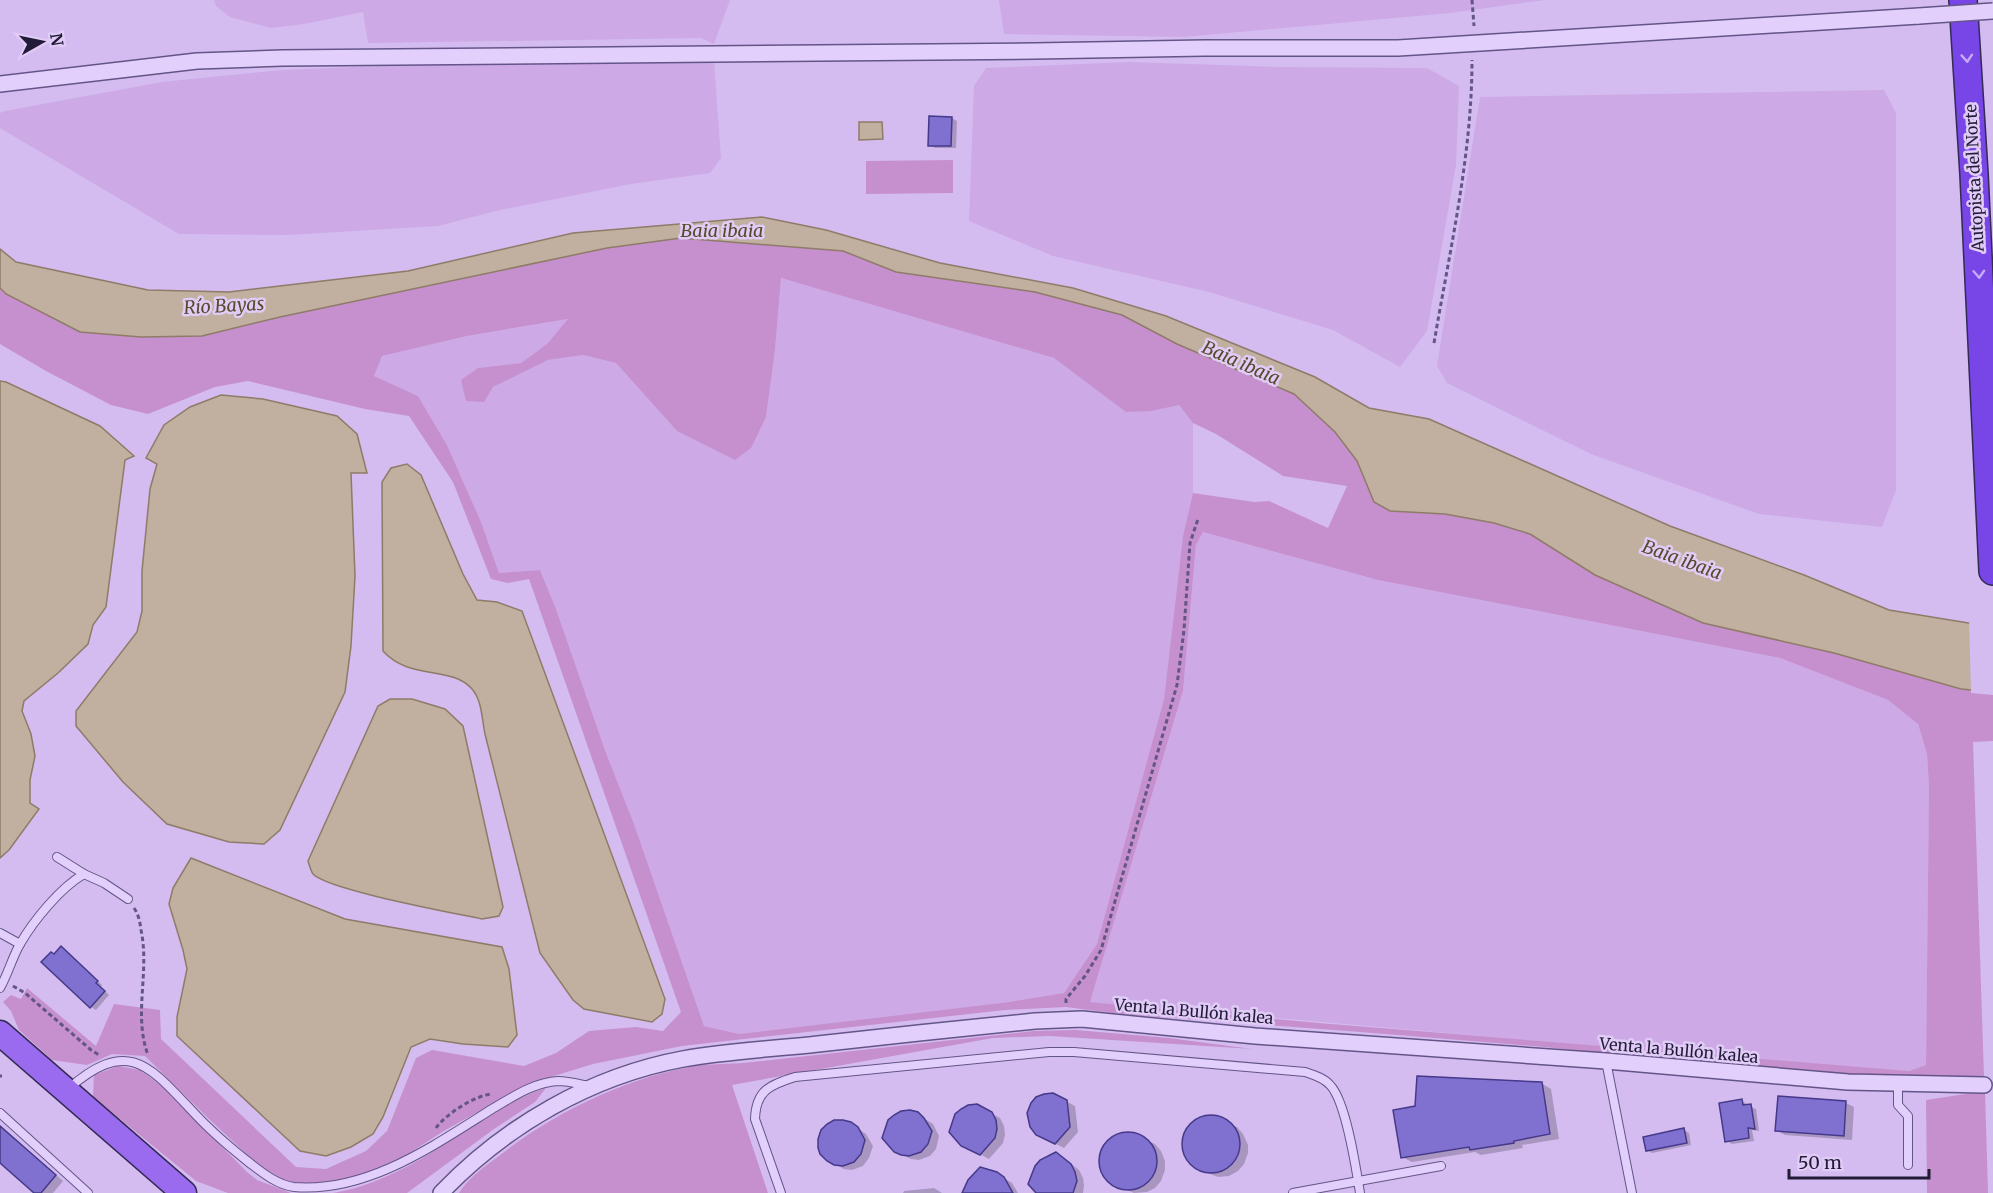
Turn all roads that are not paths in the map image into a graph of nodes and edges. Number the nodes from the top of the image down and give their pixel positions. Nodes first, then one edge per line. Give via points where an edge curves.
1 (1963, 0) edge
2 (1993, 11) edge
3 (0, 84) edge
4 (1993, 571) edge
5 (57, 857) dead end
6 (84, 874) junction
7 (128, 899) road end
8 (0, 933) edge
9 (20, 944) junction
10 (2, 984) edge
11 (0, 1033) edge
12 (1606, 1061) junction
13 (1898, 1083) junction
14 (1984, 1084) dead end
15 (594, 1087) junction
16 (66, 1091) junction
17 (0, 1113) edge
18 (1441, 1166) dead end
19 (1908, 1166) dead end
20 (1358, 1180) junction
21 (88, 1193) edge
22 (184, 1193) edge
23 (441, 1193) edge
24 (781, 1193) edge
25 (1293, 1193) edge
26 (1360, 1193) edge
27 (1632, 1193) edge

1 -> 4 highway, Autopista del Norte
2 - 3 street, bridge via 1398,48 282,57 197,61
5 - 6 lane
6 - 7 lane
6 - 9 lane via 72,880
8 - 9 lane
9 - 10 lane
11 - 16 highway
12 - 13 street, Venta la Bullón kalea
12 - 15 street, Venta la Bullón kalea via 1255,1036 1082,1019 705,1056 637,1070
12 - 27 lane
13 - 14 street, Venta la Bullón kalea
13 - 19 lane via 1898,1105 1908,1116
15 - 16 lane via 558,1081 532,1087 398,1166 348,1185 312,1190 290,1187 268,1177 138,1062 112,1062 86,1073
15 - 23 street, Venta la Bullón kalea via 495,1143
16 - 22 highway
17 - 21 lane
18 - 20 lane
20 - 24 lane via 1340,1102 1331,1086 1314,1075 1049,1052 795,1077 769,1087 755,1106 755,1119
20 - 25 lane
20 - 26 lane

